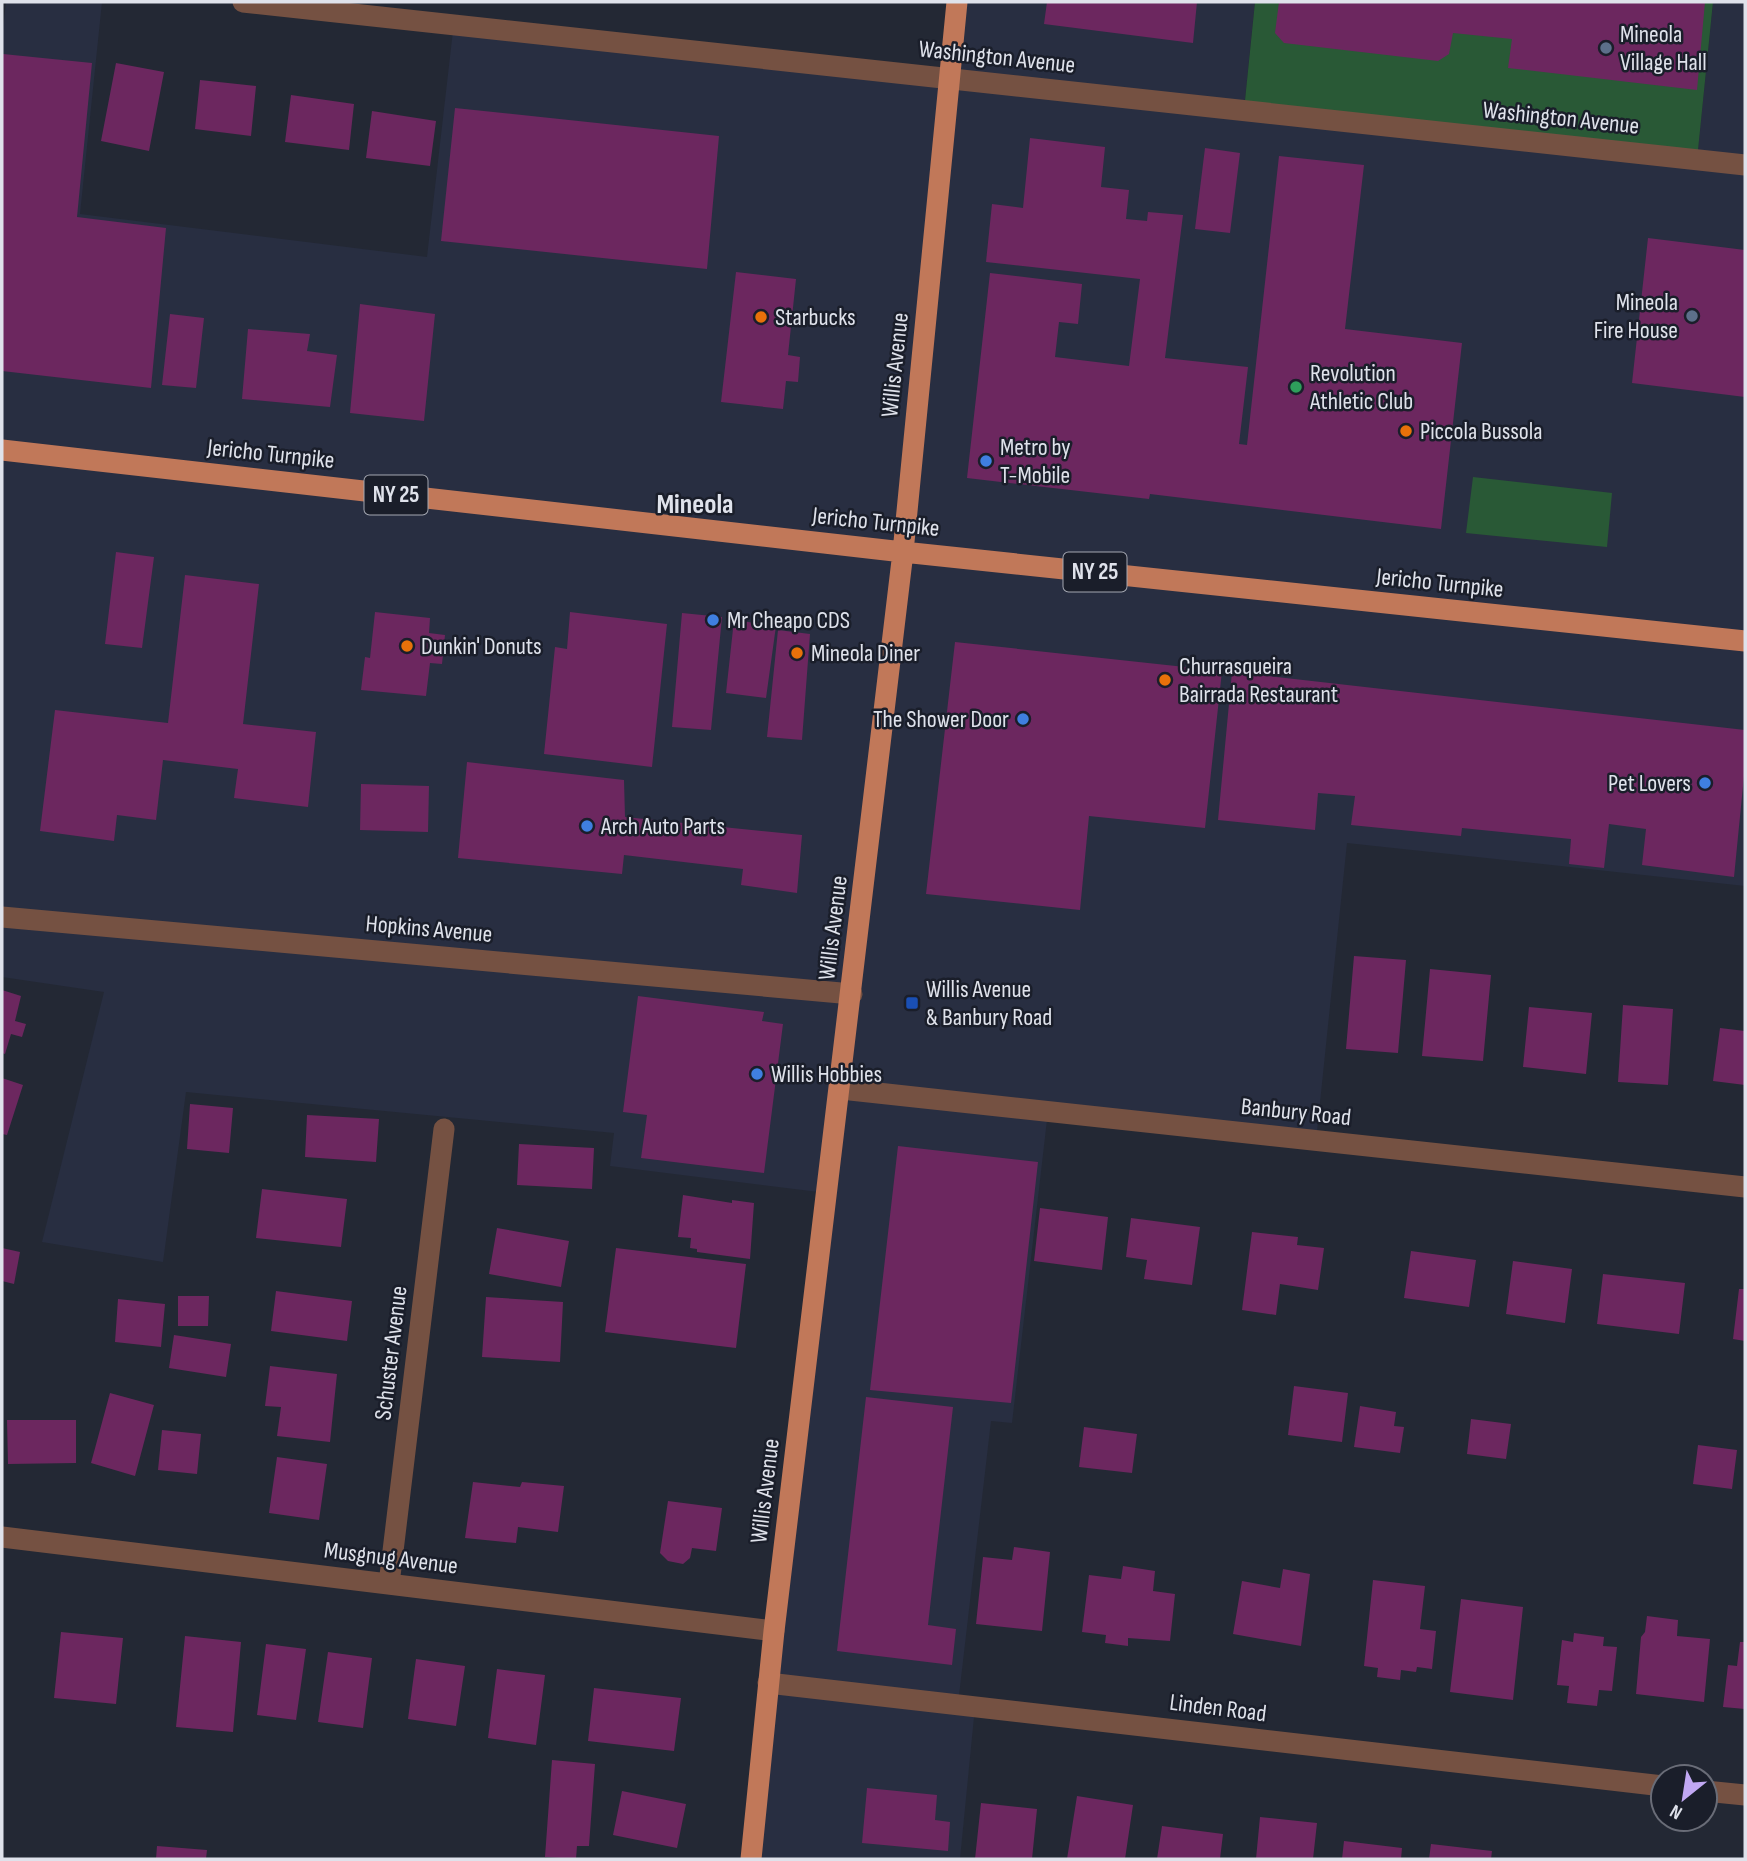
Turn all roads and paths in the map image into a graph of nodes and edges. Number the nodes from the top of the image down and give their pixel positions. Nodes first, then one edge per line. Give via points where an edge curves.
1 (243, 2) edge
2 (957, 2) edge
3 (949, 78) junction
4 (1745, 165) edge
5 (3, 454) edge
6 (903, 552) junction
7 (1745, 641) edge
8 (2, 917) edge
9 (852, 994) junction
10 (841, 1089) junction
11 (444, 1129) dead end
12 (1745, 1187) edge
13 (2, 1537) edge
14 (389, 1584) junction
15 (774, 1631) junction
16 (768, 1683) junction
17 (1649, 1784) edge
18 (1719, 1792) edge
19 (1745, 1795) edge
20 (751, 1859) edge

1 - 3 street, Washington Avenue
2 - 3 main road, Willis Avenue
3 - 4 street, Washington Avenue
3 - 6 main road, Willis Avenue
5 - 6 main road, Jericho Turnpike / NY 25
6 - 7 main road, Jericho Turnpike / NY 25
6 - 9 main road, Willis Avenue
8 - 9 street, Hopkins Avenue
9 - 10 main road, Willis Avenue
10 - 12 street, Banbury Road
10 - 15 main road, Willis Avenue
11 - 14 street, Schuster Avenue
13 - 14 street, Musgnug Avenue
14 - 15 street, Musgnug Avenue
15 - 16 main road, Willis Avenue
16 - 17 street, Linden Road
16 - 20 main road, Willis Avenue
18 - 19 street

